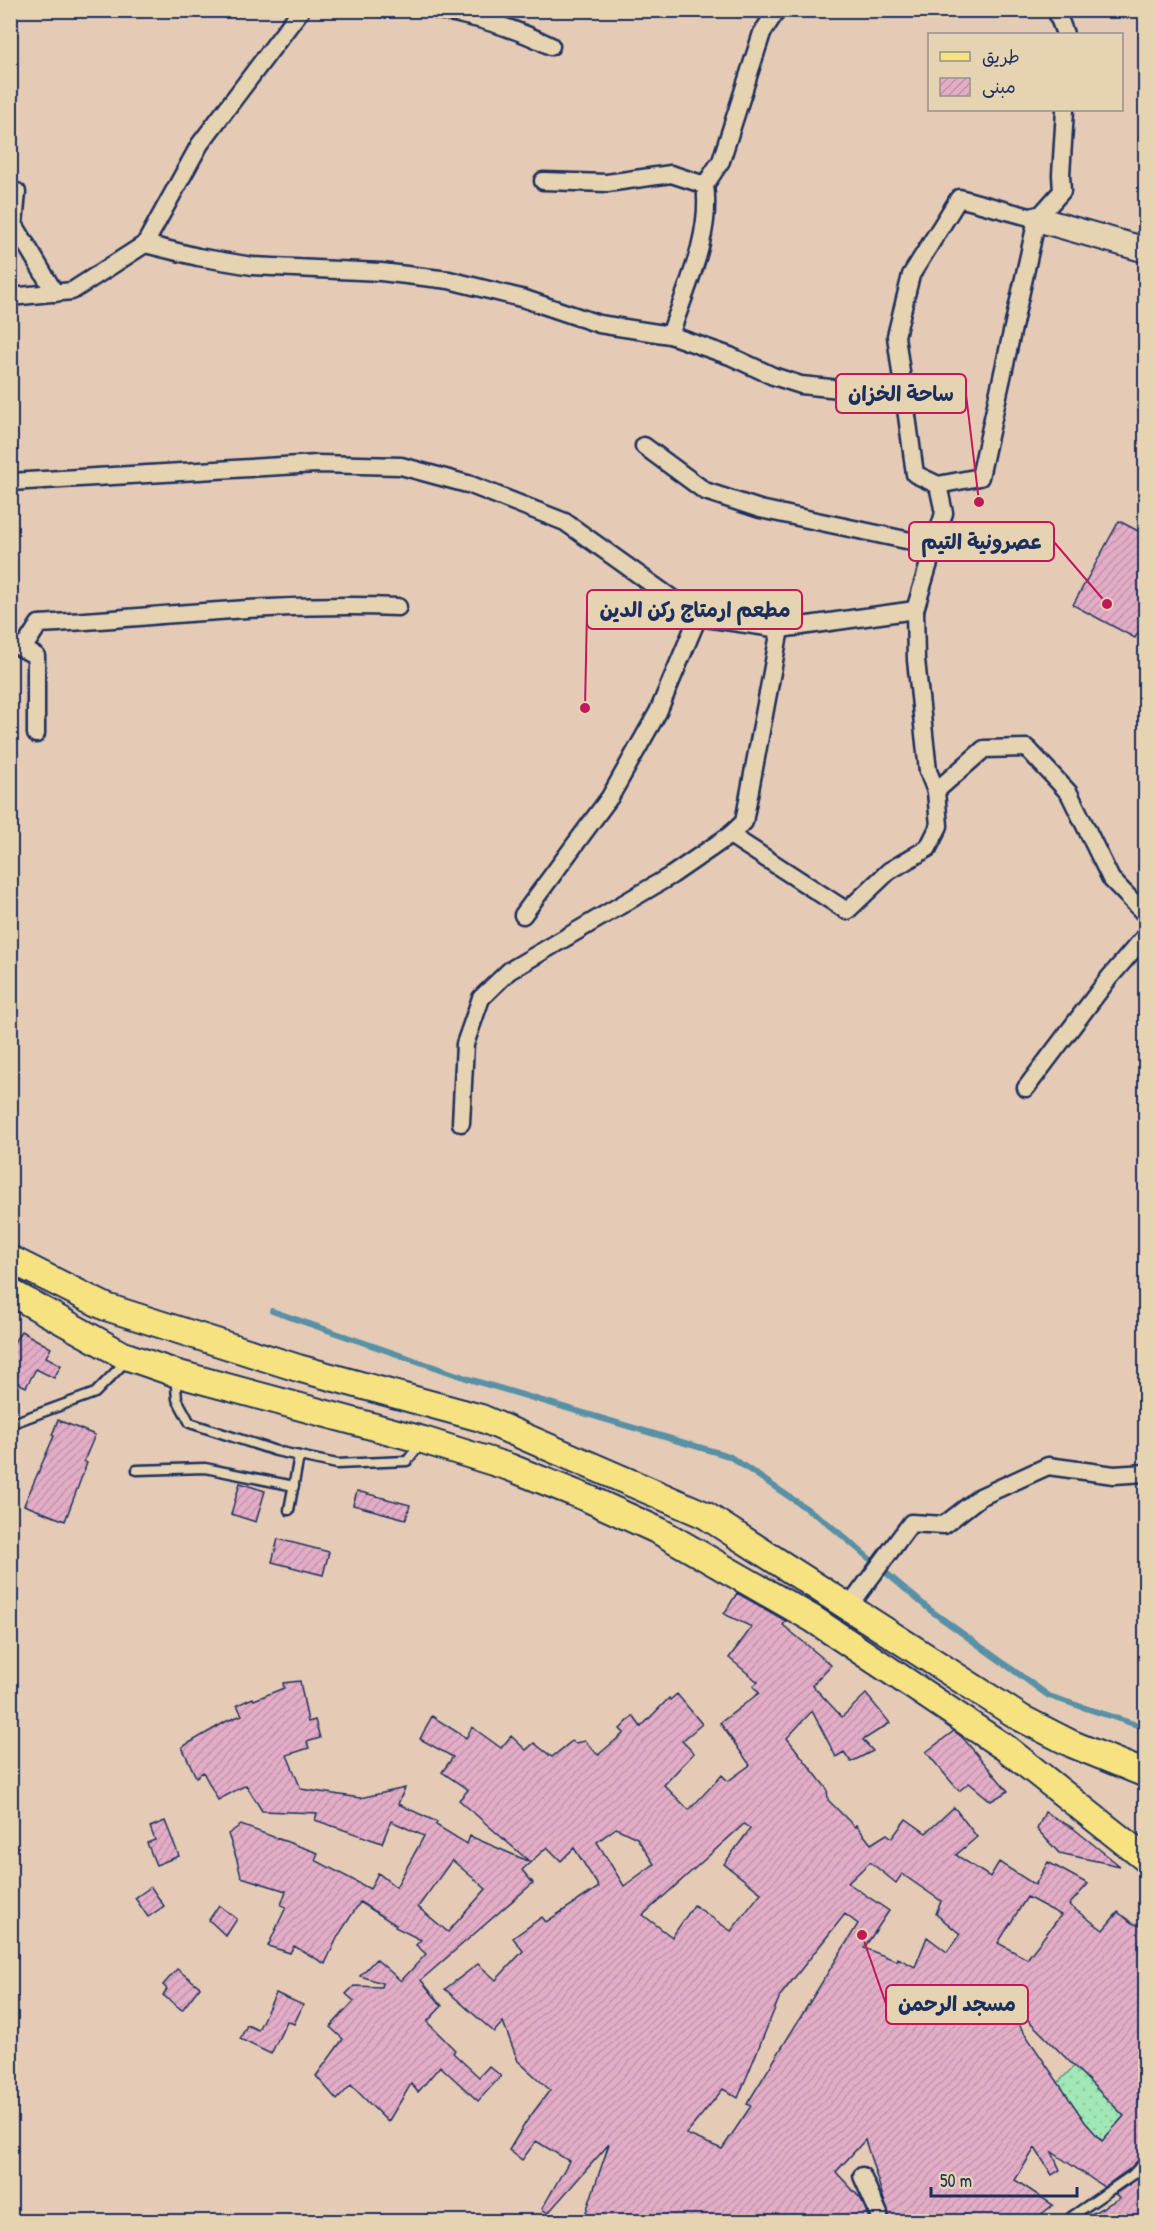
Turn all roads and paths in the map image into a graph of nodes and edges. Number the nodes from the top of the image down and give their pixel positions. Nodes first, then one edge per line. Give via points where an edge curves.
1 (301, 10) edge
2 (438, 10) edge
3 (777, 10) edge
4 (1056, 10) edge
5 (1065, 33) edge
6 (551, 45) dead end
7 (1065, 111) edge
8 (543, 181) dead end
9 (705, 185) junction
10 (17, 192) dead end
11 (1037, 219) junction
12 (145, 244) junction
13 (1146, 250) edge
14 (55, 293) junction
15 (10, 297) edge
16 (670, 335) junction
17 (902, 389) junction
18 (644, 446) dead end
19 (10, 482) edge
20 (938, 485) junction
21 (934, 546) junction
22 (398, 607) dead end
23 (915, 610) junction
24 (698, 617) junction
25 (780, 629) junction
26 (17, 646) edge
27 (36, 734) dead end
28 (936, 791) junction
29 (730, 835) junction
30 (523, 915) dead end
31 (1146, 915) edge
32 (1146, 935) edge
33 (1026, 1088) dead end
34 (460, 1123) dead end
35 (10, 1259) edge
36 (10, 1292) edge
37 (130, 1358) junction
38 (175, 1373) junction
39 (10, 1424) edge
40 (423, 1440) junction
41 (299, 1456) junction
42 (137, 1470) dead end
43 (1146, 1473) edge
44 (294, 1486) junction
45 (289, 1510) dead end
46 (848, 1608) junction
47 (1146, 1774) edge
48 (1146, 1859) edge
49 (1146, 2160) edge
50 (862, 2176) dead end
51 (879, 2222) edge
52 (1069, 2222) edge

1 - 12 street via 200,144
2 - 6 street via 523,32
3 - 9 street via 762,33 721,161
4 - 5 street
7 - 11 street via 1062,191
8 - 9 street via 607,183 671,174
9 - 16 street via 708,201 700,250
10 - 14 street via 14,224
11 - 13 street
11 - 17 street via 960,198 910,275 896,336
11 - 20 street via 980,477
12 - 14 street via 72,291
12 - 16 street via 252,266 381,272 449,280 525,299 599,324
14 - 15 street
16 - 17 street via 801,385 859,391
17 - 20 street via 915,474
18 - 21 street via 705,491 760,508
19 - 24 street via 317,464 401,466 471,485 565,522
20 - 21 street via 944,513
21 - 23 street
22 - 26 street via 232,608 39,624
23 - 25 street
23 - 28 street via 916,660 928,771
24 - 25 street
24 - 30 street via 658,712 610,797
25 - 29 street via 744,822
26 - 27 street via 36,656
28 - 29 street via 939,826 928,848 889,871 847,911
28 - 31 street via 984,749 1027,748 1069,793 1111,879
29 - 34 street via 661,882 509,971 481,998 465,1044
32 - 33 street
35 - 46 main road via 106,1307 298,1368 481,1418 705,1515
36 - 37 main road
37 - 38 main road
37 - 39 lane via 95,1393
38 - 40 main road
38 - 41 lane via 177,1399 190,1424
40 - 41 lane via 407,1461 337,1464
40 - 48 main road via 509,1467 659,1531 813,1619 1007,1749
41 - 44 lane
42 - 44 lane via 205,1468
43 - 46 street via 1114,1475 1048,1466 980,1497 944,1525 911,1523
44 - 45 lane
46 - 47 main road via 1021,1718
49 - 52 lane
50 - 51 street

